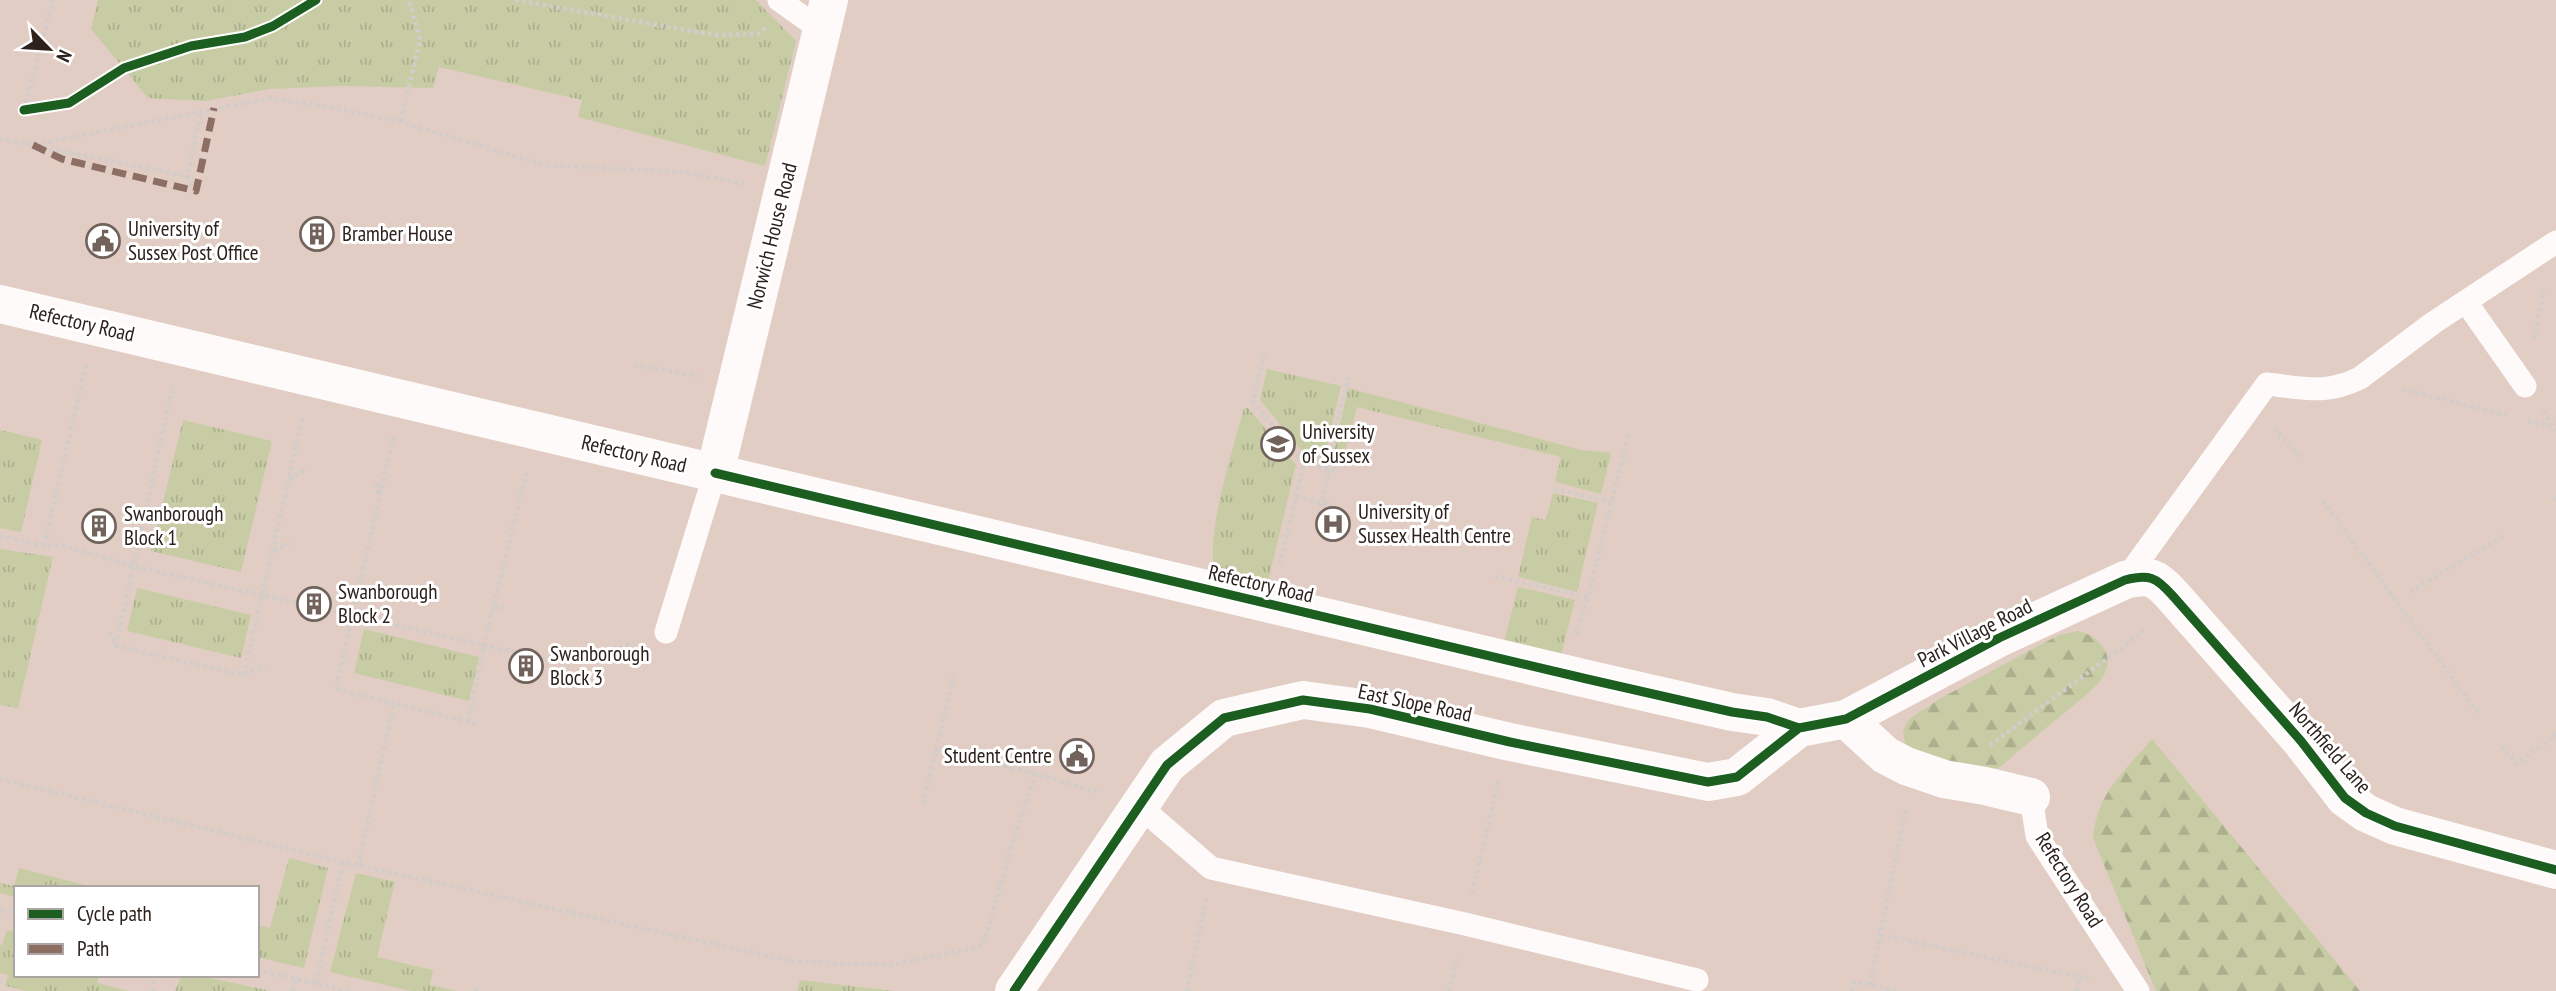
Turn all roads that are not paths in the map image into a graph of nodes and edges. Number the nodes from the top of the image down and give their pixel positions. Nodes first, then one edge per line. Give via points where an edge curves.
1 (784, 4) edge
2 (825, 15) edge
3 (2555, 243) edge
4 (2466, 302) junction
5 (0, 304) edge
6 (2525, 386) road end
7 (715, 473) junction
8 (2125, 580) junction
9 (2173, 595) joint
10 (666, 632) road end
11 (1846, 719) junction
12 (1798, 728) junction
13 (2031, 797) joint
14 (1138, 805) junction
15 (2556, 870) edge
16 (1697, 979) dead end
17 (2138, 990) edge
18 (1014, 991) edge

1 - 2 lane
2 - 7 street, Norwich House Road
3 - 4 lane
4 - 6 lane
4 - 8 lane via 2360,378 2326,391 2267,384
5 - 7 street, Refectory Road
7 - 10 lane
7 - 12 street, Refectory Road via 1587,679 1767,717
8 - 9 street, Park Village Road via 2151,578
8 - 11 street, Park Village Road via 1998,638
9 - 15 street, Northfield Lane via 2354,806 2395,826
11 - 12 street, Park Village Road
11 - 13 street, Refectory Road via 1885,755 1906,766
12 - 14 street, East Slope Road via 1737,777 1708,782 1370,709 1303,700 1224,718 1167,765
13 - 17 lane, Refectory Road via 2038,836
14 - 16 lane via 1211,868
14 - 18 street, East Slope Road

